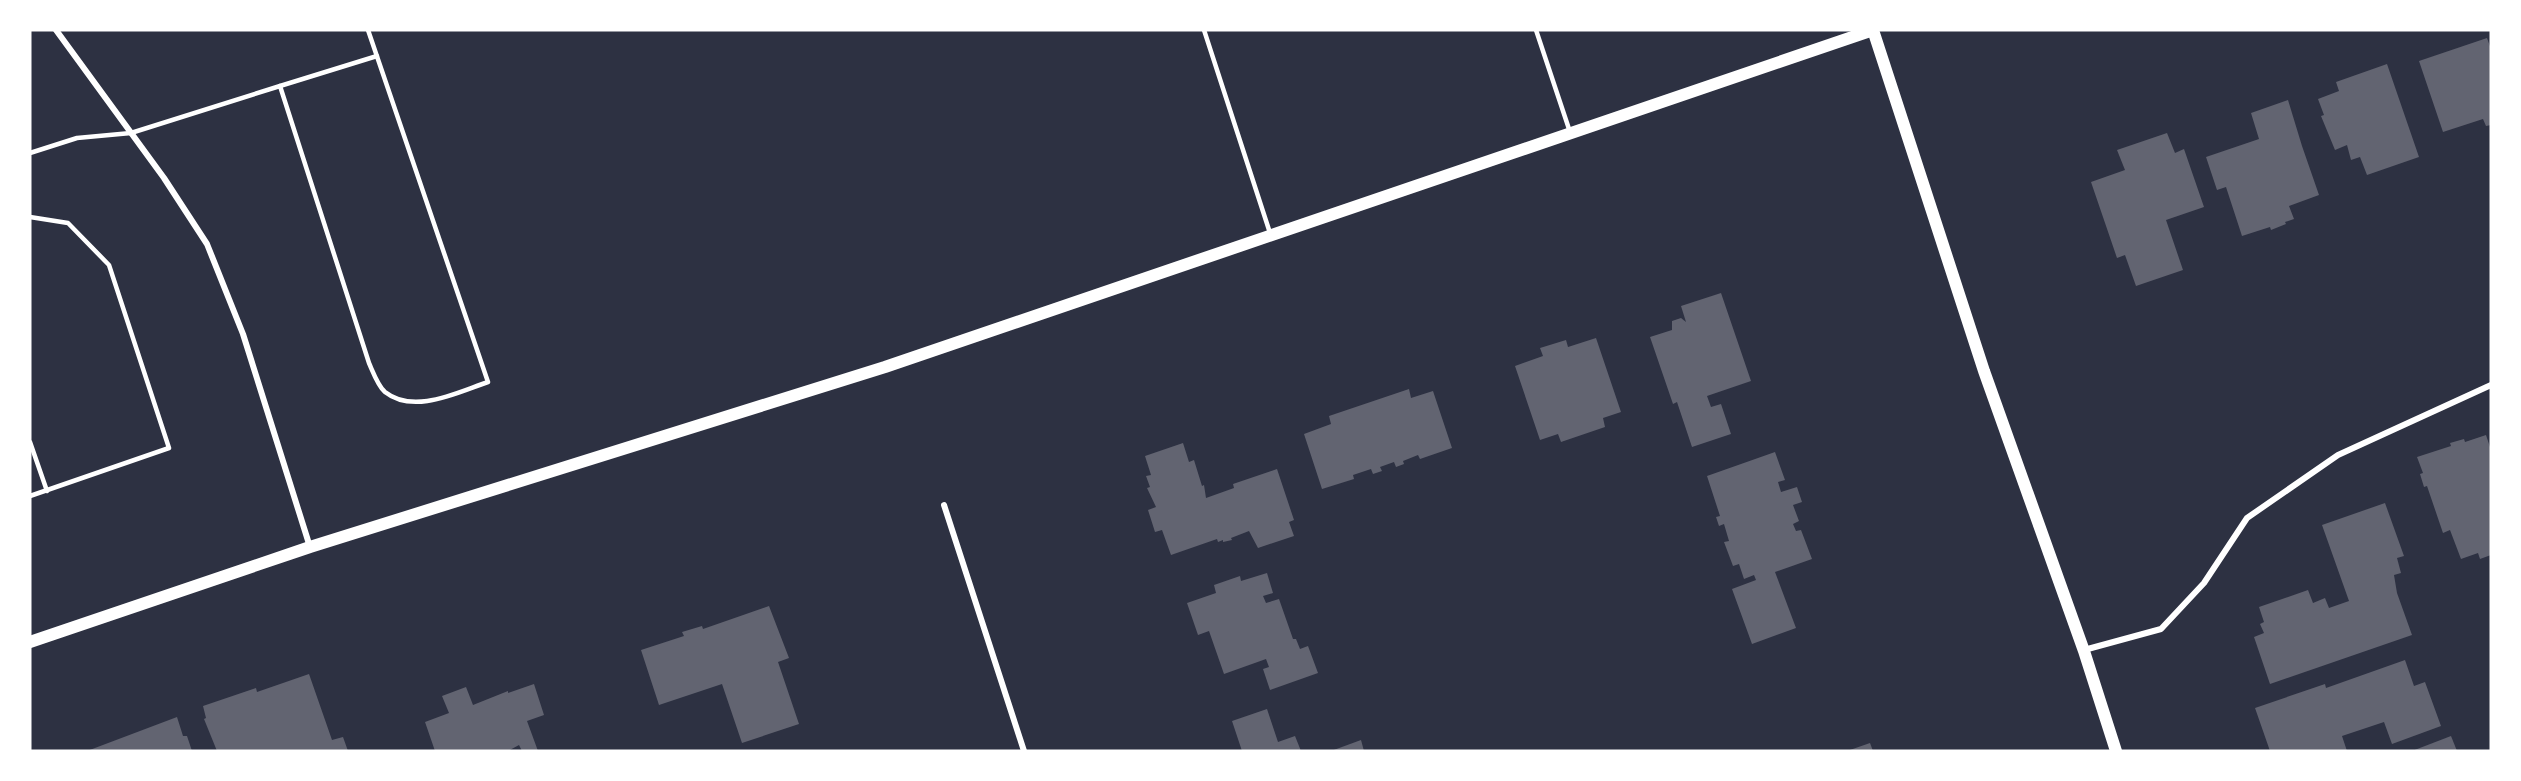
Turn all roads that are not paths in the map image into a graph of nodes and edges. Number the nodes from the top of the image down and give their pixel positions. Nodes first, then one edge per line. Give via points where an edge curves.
1 (56, 30) edge
2 (368, 30) edge
3 (1204, 30) edge
4 (1536, 30) edge
5 (1873, 30) edge
6 (377, 56) junction
7 (280, 86) junction
8 (1570, 132) junction
9 (131, 133) junction
10 (30, 153) edge
11 (30, 217) edge
12 (1271, 236) junction
13 (2491, 385) edge
14 (30, 442) edge
15 (47, 491) junction
16 (30, 496) edge
17 (944, 505) dead end
18 (310, 547) junction
19 (30, 642) edge
20 (2084, 651) junction
21 (1024, 751) edge
22 (2116, 751) edge

1 - 9 street
2 - 6 lane
3 - 12 lane
4 - 8 lane
5 - 8 main road
5 - 20 main road via 1984,371
6 - 7 lane
6 - 7 lane via 488,382 437,399 404,402 383,391 369,363
7 - 9 lane
8 - 12 main road
9 - 10 lane via 77,138
9 - 18 street via 207,244 243,334
11 - 15 lane via 68,224 109,265 169,448
12 - 18 main road via 885,368
13 - 20 street via 2338,455 2247,518 2204,583 2161,629
14 - 15 lane
15 - 16 lane
17 - 21 street
18 - 19 main road
20 - 22 main road

